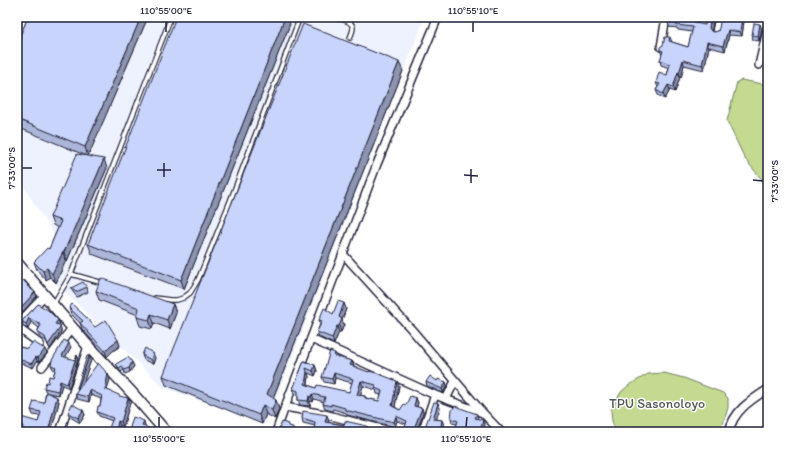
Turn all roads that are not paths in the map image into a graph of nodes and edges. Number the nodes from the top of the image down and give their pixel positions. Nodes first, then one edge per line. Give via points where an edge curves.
1 (171, 17) edge
2 (300, 17) edge
3 (336, 17) edge
4 (438, 17) edge
5 (666, 17) edge
6 (719, 17) edge
7 (768, 26) edge
8 (716, 32) edge
9 (350, 38) dead end
10 (661, 47) edge
11 (759, 65) dead end
12 (343, 254) junction
13 (17, 263) edge
14 (26, 274) junction
15 (71, 274) junction
16 (17, 284) edge
17 (108, 284) edge
18 (45, 295) junction
19 (150, 297) edge
20 (53, 304) junction
21 (17, 326) edge
22 (72, 328) junction
23 (311, 339) junction
24 (40, 344) edge
25 (88, 346) junction
26 (42, 367) dead end
27 (455, 381) junction
28 (768, 389) edge
29 (434, 395) junction
30 (446, 399) junction
31 (285, 407) junction
32 (482, 412) junction
33 (369, 429) edge
34 (60, 432) edge
35 (166, 432) edge
36 (276, 432) edge
37 (394, 432) edge
38 (422, 432) edge
39 (501, 432) edge
40 (729, 432) edge

1 - 15 lane
2 - 19 lane via 198,280 190,293 183,298 170,300
3 - 9 lane via 352,24
4 - 12 street
5 - 10 street
6 - 8 street
7 - 11 street
12 - 23 street
12 - 27 street
13 - 14 main road
14 - 16 street
14 - 18 main road
15 - 17 lane
15 - 20 lane
18 - 20 main road
18 - 21 street
20 - 22 main road
21 - 24 street
22 - 25 main road
22 - 26 street
23 - 29 street
23 - 31 street
25 - 34 street
25 - 35 main road
27 - 30 street
27 - 32 street
28 - 40 street via 735,415
29 - 30 street
29 - 38 street
30 - 32 street
31 - 33 street via 324,414
31 - 36 street
32 - 39 street
33 - 37 street

